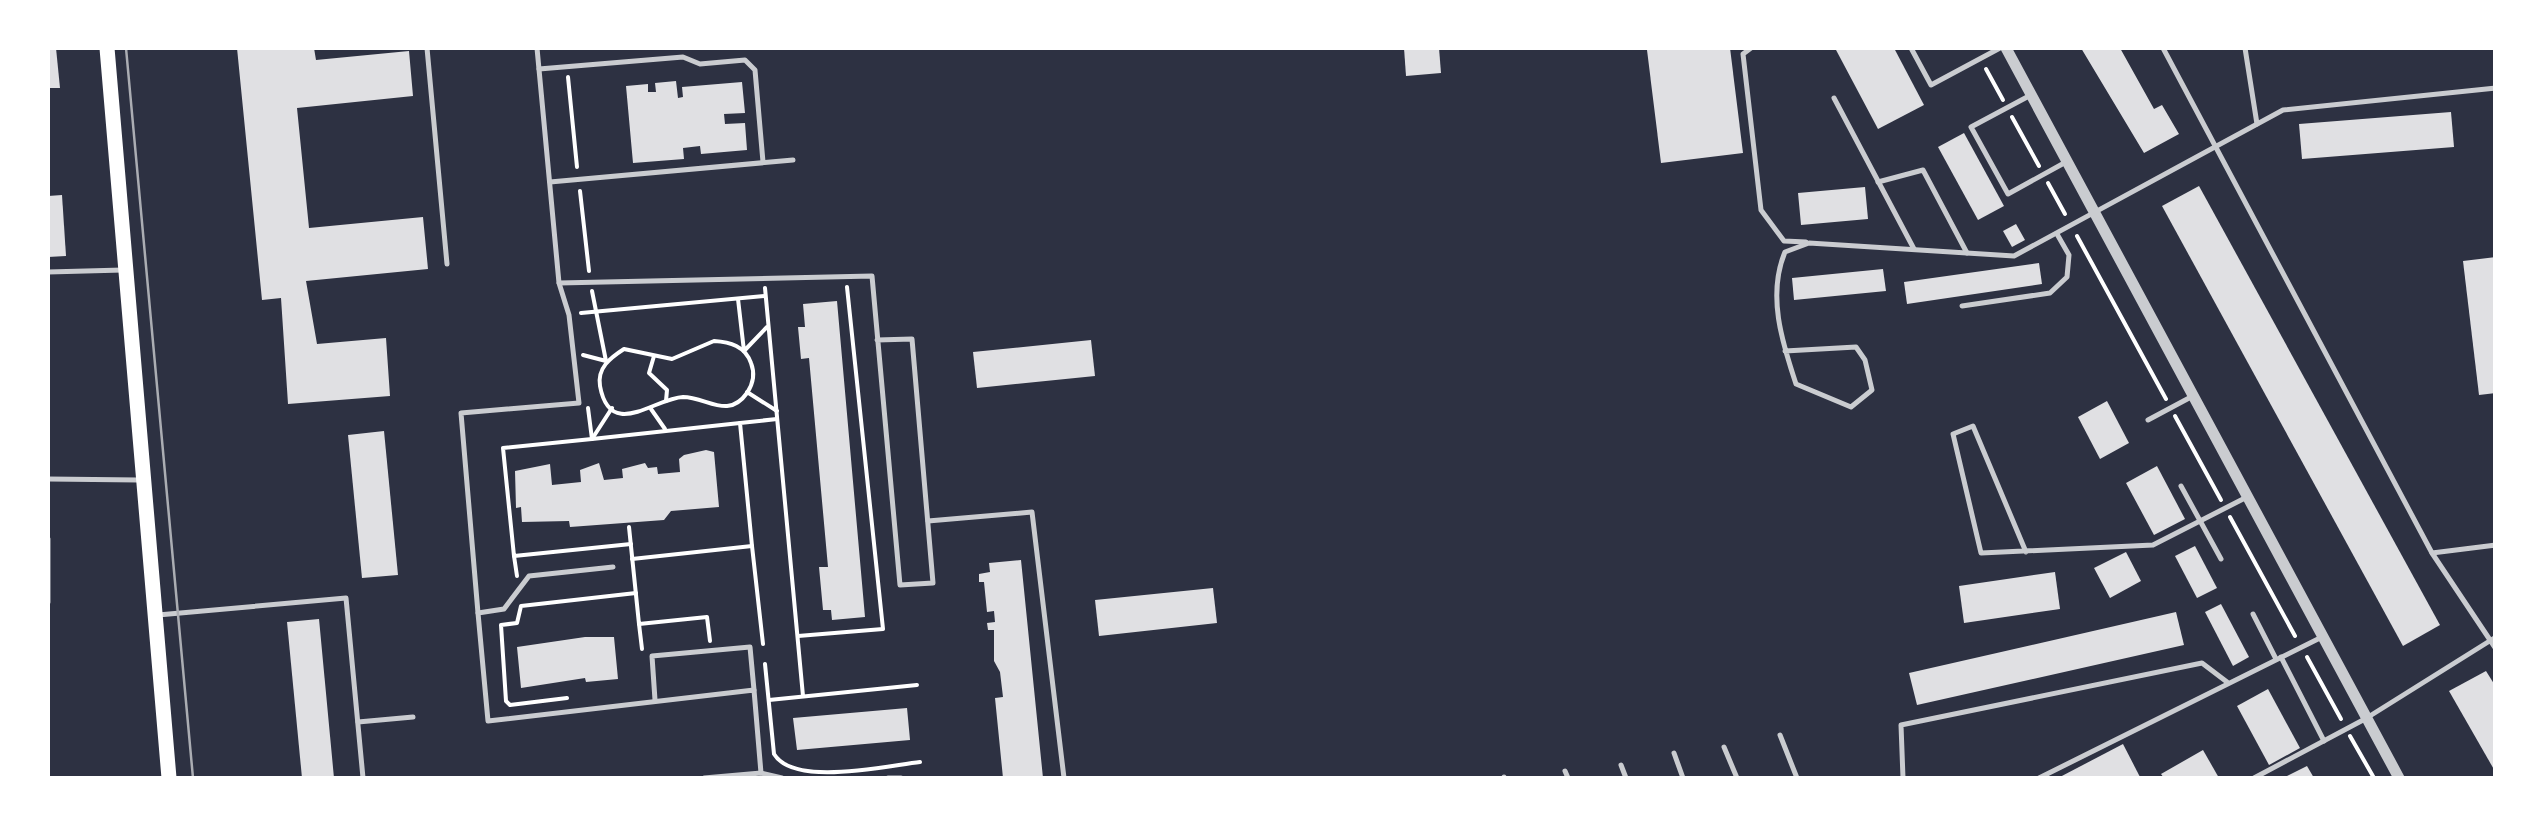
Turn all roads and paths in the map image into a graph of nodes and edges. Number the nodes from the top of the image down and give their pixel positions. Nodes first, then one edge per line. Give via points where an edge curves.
1 (108, 48) edge
2 (428, 48) edge
3 (537, 48) edge
4 (1751, 48) edge
5 (1911, 48) edge
6 (2004, 48) edge
7 (2162, 48) edge
8 (2245, 48) edge
9 (567, 67) junction
10 (540, 69) junction
11 (2496, 88) edge
12 (2032, 94) junction
13 (1834, 98) dead end
14 (2257, 124) junction
15 (2216, 145) junction
16 (793, 160) dead end
17 (2068, 161) junction
18 (764, 162) junction
19 (578, 180) junction
20 (550, 182) junction
21 (1878, 182) junction
22 (2097, 213) junction
23 (2057, 234) junction
24 (1809, 242) junction
25 (1914, 249) junction
26 (1967, 253) junction
27 (448, 264) dead end
28 (126, 270) junction
29 (48, 272) edge
30 (590, 283) junction
31 (559, 284) junction
32 (831, 286) dead end
33 (781, 290) dead end
34 (765, 291) dead end
35 (738, 299) junction
36 (1962, 306) dead end
37 (596, 312) junction
38 (768, 326) junction
39 (578, 327) dead end
40 (877, 340) junction
41 (580, 341) dead end
42 (744, 351) junction
43 (1785, 351) junction
44 (582, 354) junction
45 (654, 356) junction
46 (606, 361) junction
47 (584, 371) dead end
48 (747, 392) junction
49 (2194, 396) junction
50 (665, 402) junction
51 (588, 405) dead end
52 (612, 407) junction
53 (651, 409) junction
54 (777, 411) junction
55 (777, 419) junction
56 (2148, 420) dead end
57 (740, 423) junction
58 (666, 431) junction
59 (592, 439) junction
60 (48, 478) edge
61 (144, 480) junction
62 (2181, 486) dead end
63 (2247, 497) junction
64 (2201, 520) junction
65 (928, 521) junction
66 (628, 527) dead end
67 (48, 539) edge
68 (631, 544) junction
69 (2496, 544) edge
70 (752, 546) junction
71 (2026, 552) junction
72 (2432, 553) junction
73 (632, 559) junction
74 (2221, 559) dead end
75 (613, 567) dead end
76 (636, 592) junction
77 (48, 602) edge
78 (478, 613) junction
79 (2253, 614) dead end
80 (155, 615) junction
81 (639, 624) junction
82 (798, 636) junction
83 (2322, 637) junction
84 (2492, 637) edge
85 (2496, 649) edge
86 (711, 650) junction
87 (2278, 658) junction
88 (643, 660) dead end
89 (2228, 682) junction
90 (917, 685) dead end
91 (754, 690) junction
92 (583, 696) dead end
93 (803, 696) junction
94 (769, 700) junction
95 (655, 702) junction
96 (413, 716) dead end
97 (2366, 720) junction
98 (358, 722) junction
99 (1780, 735) dead end
100 (2324, 742) junction
101 (1724, 747) dead end
102 (1674, 753) dead end
103 (920, 762) dead end
104 (1621, 765) dead end
105 (761, 773) junction
106 (169, 778) edge
107 (363, 778) edge
108 (704, 778) edge
109 (782, 778) edge
110 (888, 778) edge
111 (901, 778) edge
112 (1064, 778) edge
113 (1626, 778) edge
114 (1683, 778) edge
115 (1737, 778) edge
116 (1797, 778) edge
117 (1903, 778) edge
118 (2038, 778) edge
119 (2254, 778) edge
120 (2399, 778) edge

1 - 28 main road
2 - 27 lane
3 - 10 lane
4 - 24 lane via 1743,54 1761,210 1784,242
5 - 6 lane via 1931,85
6 - 12 street
7 - 15 lane
8 - 14 lane
9 - 10 lane
9 - 18 lane via 683,57 700,64 751,62
9 - 19 path
10 - 20 lane
11 - 14 lane via 2284,110
12 - 17 street
12 - 17 lane via 1972,128 2008,194
13 - 21 lane
14 - 15 lane
15 - 22 lane
15 - 72 lane
16 - 18 lane
17 - 22 street
18 - 19 lane
19 - 20 lane
19 - 30 path
20 - 31 lane
21 - 25 lane
21 - 26 lane via 1923,170
22 - 23 lane
22 - 49 street
23 - 26 lane via 2014,256
23 - 36 lane via 2069,255 2067,277 2050,294
24 - 25 lane
24 - 43 lane via 1785,252 1778,267
25 - 26 lane
28 - 29 lane
28 - 61 main road
30 - 31 lane
30 - 37 path
30 - 40 lane via 872,276
31 - 78 lane via 570,314 579,403 461,413
32 - 82 path via 847,284 883,629
33 - 34 path
35 - 37 path
35 - 38 path via 765,296
35 - 42 path
37 - 39 path via 576,314
37 - 46 path
38 - 42 path
38 - 54 path
40 - 65 lane via 912,339
40 - 65 lane via 900,585 933,583
41 - 44 path
42 - 45 path via 714,341 672,359
42 - 48 path via 752,365
43 - 43 lane via 1796,384 1825,398 1851,407 1872,390 1856,348
44 - 46 path
44 - 47 path
45 - 46 path via 624,349
45 - 50 path via 649,373 667,390
46 - 52 path via 599,380
48 - 50 path via 716,408 683,397
48 - 54 path
49 - 56 lane
49 - 63 street
50 - 53 path
51 - 59 path
52 - 53 path via 634,415
52 - 59 path
53 - 58 path
54 - 55 path
55 - 57 path
55 - 82 path
57 - 58 path
57 - 70 path
58 - 59 path
59 - 68 path via 504,448 514,556
60 - 61 lane
61 - 80 main road
62 - 64 lane
63 - 64 lane
63 - 83 street
64 - 71 lane via 2153,545
64 - 74 lane
65 - 112 lane via 1032,512
66 - 68 path
67 - 77 lane
68 - 73 path
69 - 72 lane
70 - 73 path
70 - 94 path
71 - 71 lane via 1981,552 1953,434 1973,426
72 - 84 lane
73 - 76 path
75 - 78 lane via 528,576 504,609
76 - 81 path
76 - 92 path via 522,606 516,624 500,625 510,704
78 - 95 lane via 488,721
79 - 87 lane
80 - 98 lane via 346,598
80 - 106 main road
81 - 86 path via 707,616
81 - 88 path
82 - 93 path
83 - 87 lane
83 - 97 street
84 - 85 lane
84 - 97 lane
86 - 91 lane via 750,646
86 - 95 lane via 652,656
87 - 89 lane
87 - 100 lane
89 - 117 lane via 2202,664 1901,726
89 - 118 lane
90 - 93 path
91 - 95 lane
91 - 105 lane
93 - 94 path
94 - 103 path via 774,754 808,774
96 - 98 lane
97 - 100 lane
97 - 120 street
98 - 107 lane
99 - 116 lane
100 - 119 lane
101 - 115 lane
102 - 114 lane
104 - 113 lane
105 - 108 lane
105 - 109 lane
110 - 111 lane

